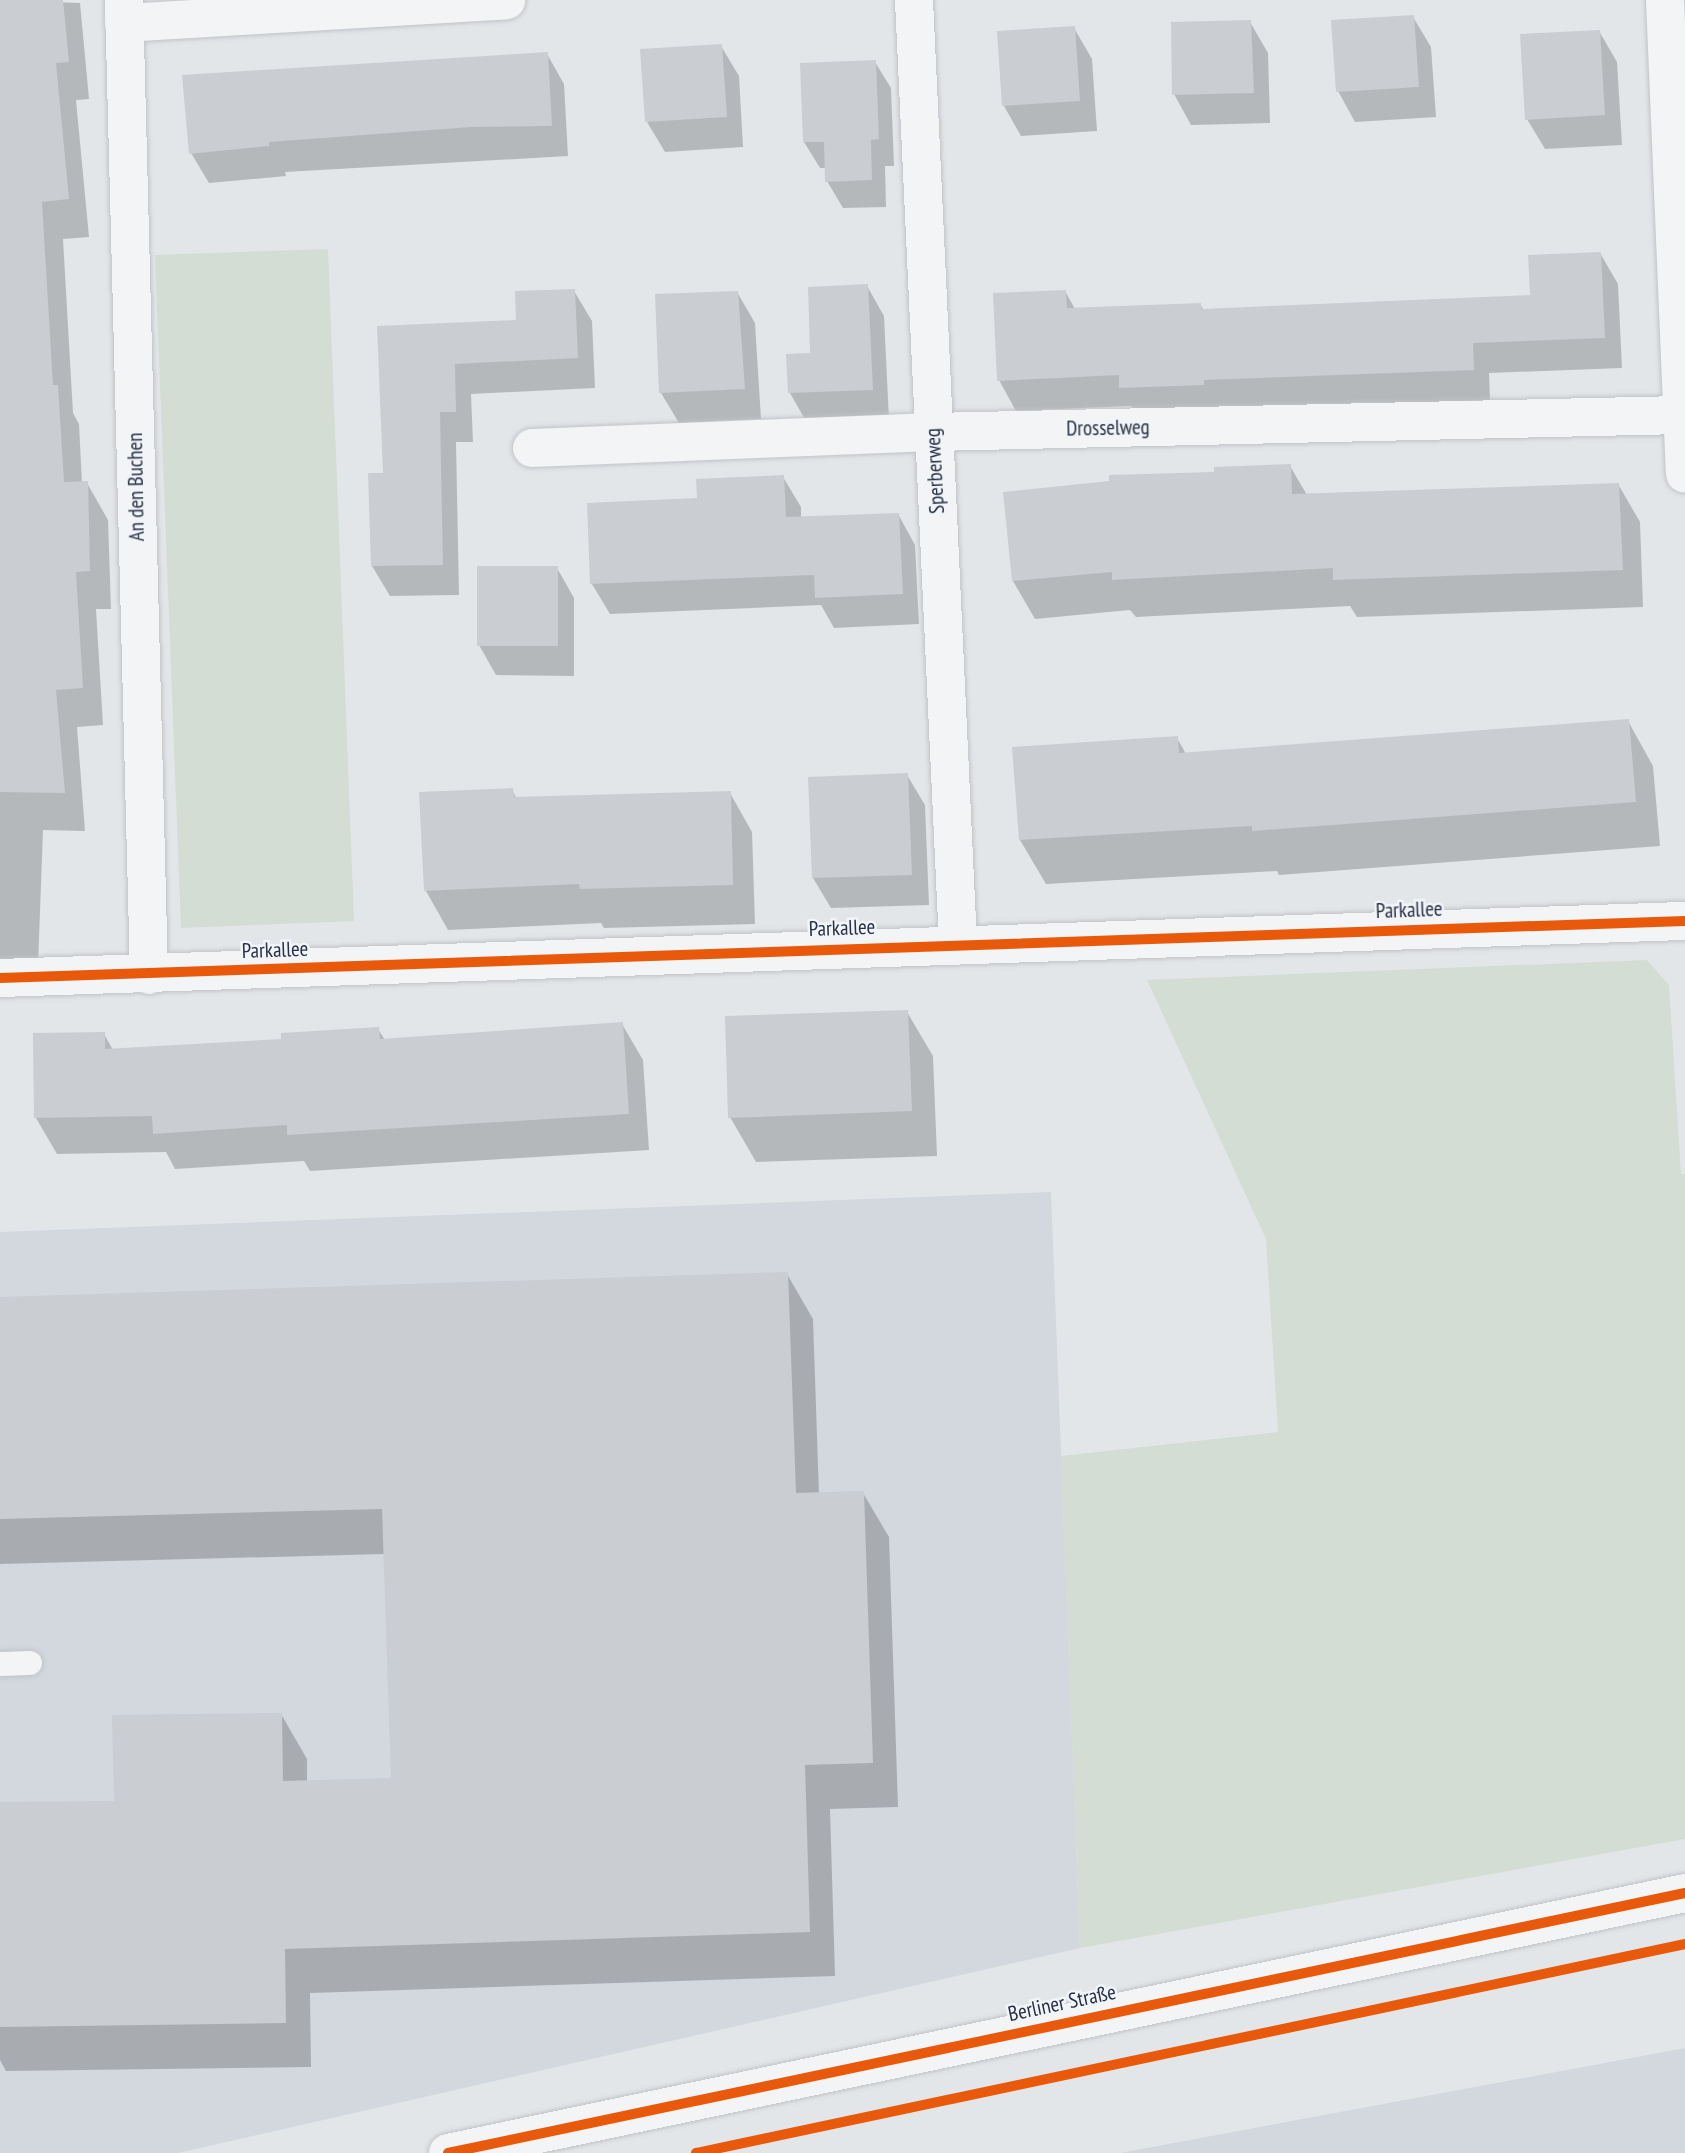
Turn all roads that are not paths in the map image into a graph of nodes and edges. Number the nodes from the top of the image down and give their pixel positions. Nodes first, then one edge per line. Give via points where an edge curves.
1 (506, 0) edge
2 (914, 0) edge
3 (1665, 0) edge
4 (124, 11) edge
5 (1684, 415) edge
6 (933, 432) junction
7 (532, 448) dead end
8 (1685, 474) edge
9 (1685, 921) edge
10 (958, 942) junction
11 (149, 975) junction
12 (0, 978) edge
13 (30, 1663) dead end
14 (0, 1664) edge
15 (1685, 1893) edge
16 (448, 2153) edge

1 - 4 street
2 - 6 street, Sperberweg
3 - 5 street
4 - 11 street, An den Buchen
5 - 6 street, Drosselweg
5 - 8 street
6 - 7 street, Drosselweg
6 - 10 street, Sperberweg
9 - 10 street, Parkallee
10 - 11 street, Parkallee
11 - 12 street, Parkallee
13 - 14 lane
15 - 16 street, Berliner Straße

